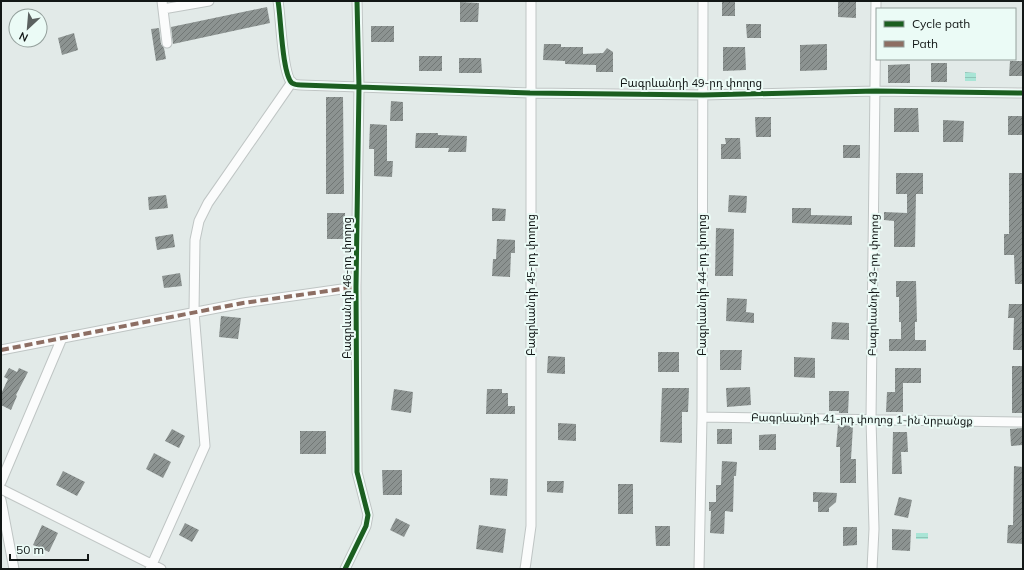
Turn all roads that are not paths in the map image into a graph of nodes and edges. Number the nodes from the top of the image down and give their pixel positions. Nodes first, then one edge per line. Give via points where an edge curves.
1 (209, 1) edge
2 (278, 1) edge
3 (357, 1) edge
4 (531, 1) edge
5 (703, 1) edge
6 (876, 1) edge
7 (163, 5) edge
8 (167, 43) dead end
9 (292, 82) junction
10 (359, 87) junction
11 (876, 91) junction
12 (530, 93) junction
13 (1023, 93) edge
14 (703, 94) junction
15 (356, 287) junction
16 (194, 312) junction
17 (62, 338) junction
18 (1, 350) edge
19 (702, 417) junction
20 (872, 419) junction
21 (1023, 422) edge
22 (1, 482) edge
23 (1, 489) edge
24 (1, 500) edge
25 (151, 567) edge
26 (14, 569) edge
27 (161, 569) edge
28 (345, 569) edge
29 (525, 569) edge
30 (698, 569) edge
31 (872, 569) edge

1 - 7 street
2 - 9 street via 284,53
3 - 10 street, Բագրևանդի 46-րդ փողոց
4 - 12 street, Բագրևանդի 45-րդ փողոց
5 - 14 street, Բագրևանդի 44-րդ փողոց
6 - 11 street, Բագրևանդի 43-րդ փողոց
7 - 8 street
9 - 10 street, Բագրևանդի 49-րդ փողոց via 301,86
9 - 16 street via 208,203 199,221 195,240
10 - 12 street, Բագրևանդի 49-րդ փողոց
10 - 15 street, Բագրևանդի 46-րդ փողոց
11 - 13 street, Բագրևանդի 49-րդ փողոց
11 - 14 street, Բագրևանդի 49-րդ փողոց
11 - 20 street, Բագրևանդի 43-րդ փողոց
12 - 14 street, Բագրևանդի 49-րդ փողոց
12 - 29 street, Բագրևանդի 45-րդ փողոց via 531,526
14 - 19 street, Բագրևանդի 44-րդ փողոց
15 - 16 street
15 - 28 street, Բագրևանդի 46-րդ փողոց via 357,472 368,515 366,526
16 - 17 street
16 - 25 street via 205,446
17 - 18 street
17 - 22 street
19 - 20 street, Բագրևանդի 41-րդ փողոց 1-ին նրբանցք
19 - 30 street, Բագրևանդի 44-րդ փողոց
20 - 21 street, Բագրևանդի 41-րդ փողոց 1-ին նրբանցք
20 - 31 street, Բագրևանդի 43-րդ փողոց
23 - 25 street
24 - 26 street
25 - 27 street

